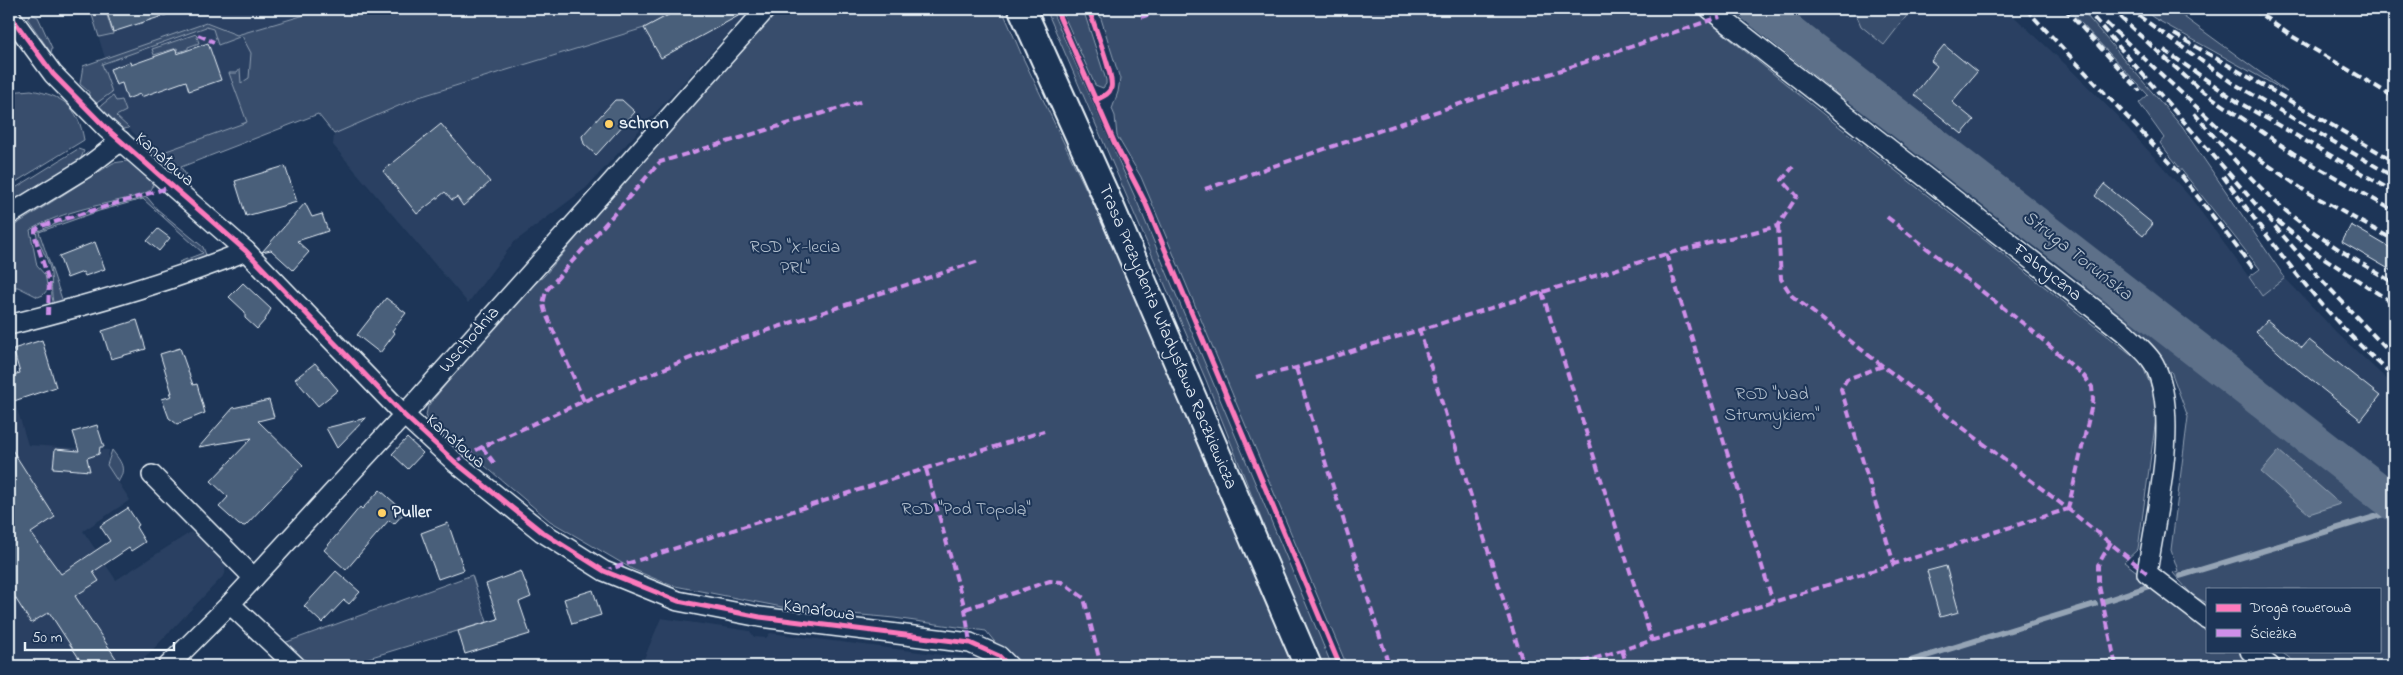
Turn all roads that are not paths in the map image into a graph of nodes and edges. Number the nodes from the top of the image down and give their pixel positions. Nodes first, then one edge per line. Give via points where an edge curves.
1 (766, 9) edge
2 (1022, 9) edge
3 (1710, 9) edge
4 (9, 14) edge
5 (121, 141) junction
6 (9, 215) edge
7 (246, 251) junction
8 (9, 325) edge
9 (404, 415) junction
10 (152, 475) dead end
11 (254, 578) junction
12 (230, 604) junction
13 (2206, 618) edge
14 (2251, 652) edge
15 (168, 666) edge
16 (296, 666) edge
17 (1009, 666) edge
18 (1308, 666) edge
19 (2270, 666) edge

1 - 9 street, Wschodnia
2 - 18 main road, Trasa Prezydenta Władysława Raczkiewicza via 1121,230
3 - 13 street, Fabryczna via 2125,333 2153,363 2164,398 2166,443 2147,573
4 - 5 street, Kanałowa via 60,82
5 - 6 street via 87,167
5 - 7 street, Kanałowa
7 - 8 street via 205,268
7 - 9 street, Kanałowa
9 - 11 street, Wschodnia
9 - 17 street, Kanałowa via 455,462 542,532 604,571 678,601 760,617 970,643 999,656
10 - 11 street
11 - 12 street, Wschodnia
12 - 15 street, Wschodnia
12 - 16 street
14 - 19 street

